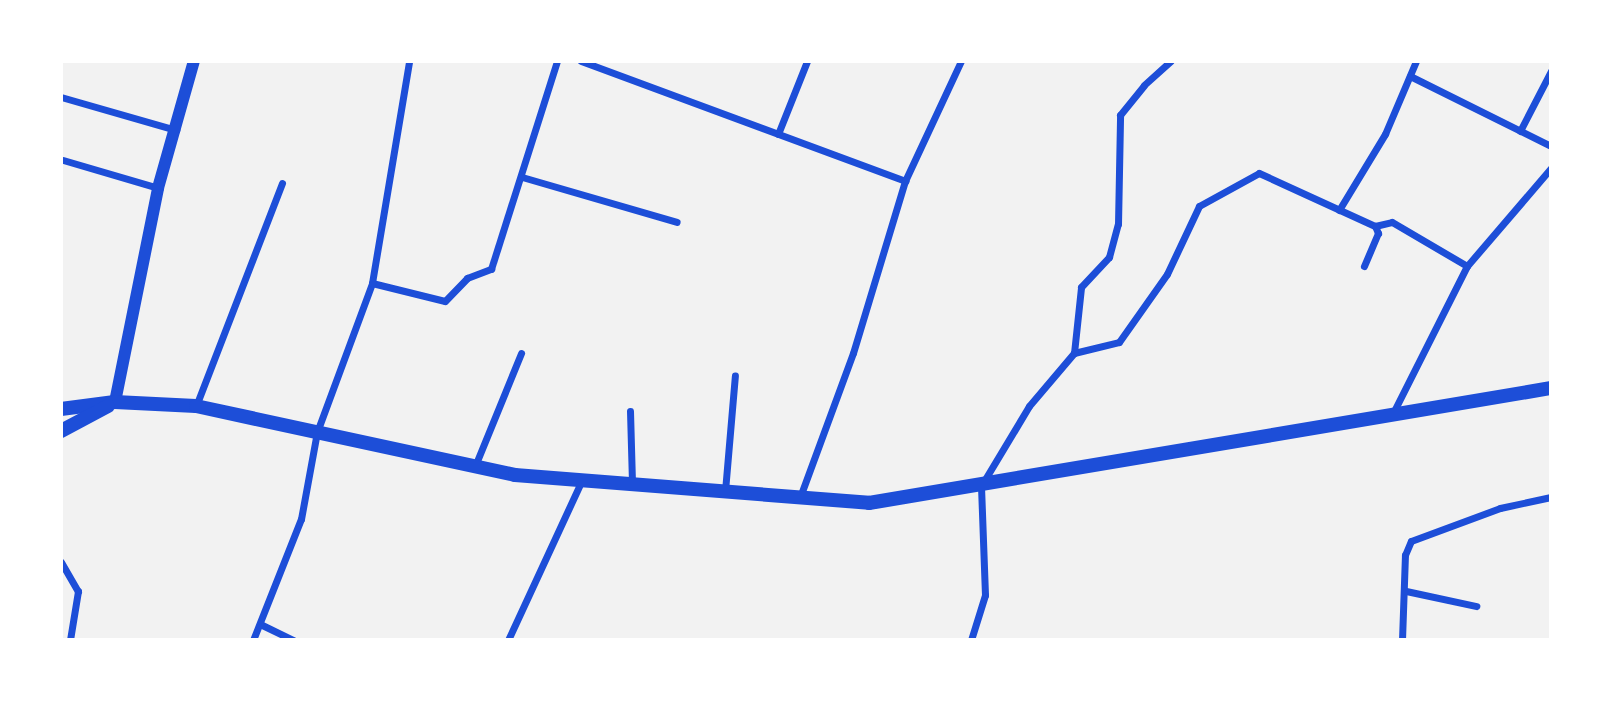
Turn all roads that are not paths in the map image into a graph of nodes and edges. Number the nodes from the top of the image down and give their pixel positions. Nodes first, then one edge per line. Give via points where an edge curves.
1 (194, 61) edge
2 (409, 61) edge
3 (557, 61) edge
4 (581, 61) edge
5 (807, 61) edge
6 (961, 61) edge
7 (1171, 61) edge
8 (1416, 61) edge
9 (1551, 71) edge
10 (1410, 76) junction
11 (61, 97) edge
12 (177, 130) junction
13 (1520, 131) junction
14 (778, 134) junction
15 (1551, 146) edge
16 (63, 160) dead end
17 (1551, 168) edge
18 (522, 177) junction
19 (905, 181) junction
20 (282, 183) dead end
21 (158, 188) junction
22 (1339, 211) junction
23 (677, 222) dead end
24 (1375, 226) junction
25 (1364, 266) dead end
26 (1467, 266) junction
27 (372, 283) junction
28 (521, 353) dead end
29 (1074, 354) junction
30 (735, 375) dead end
31 (1551, 388) edge
32 (115, 402) junction
33 (196, 406) junction
34 (61, 409) edge
35 (631, 411) dead end
36 (1393, 413) junction
37 (61, 430) edge
38 (317, 432) junction
39 (475, 466) junction
40 (582, 480) junction
41 (632, 484) junction
42 (981, 486) junction
43 (725, 492) junction
44 (1551, 497) edge
45 (800, 498) junction
46 (61, 562) edge
47 (1406, 591) junction
48 (1476, 606) dead end
49 (260, 624) junction
50 (71, 640) edge
51 (253, 640) edge
52 (293, 640) edge
53 (508, 640) edge
54 (971, 640) edge
55 (1402, 640) edge

1 - 12 street
2 - 27 street
3 - 18 street
4 - 14 street
5 - 14 street
6 - 19 street
7 - 29 street via 1120,115 1118,225 1109,257 1081,286
8 - 10 street
9 - 13 street
10 - 13 street
10 - 22 street via 1385,134
11 - 12 street
12 - 21 street
13 - 15 street
14 - 19 street
16 - 21 street
17 - 26 street
18 - 23 street
18 - 27 street via 491,269 467,278 445,301
19 - 45 street via 853,353
20 - 33 street
21 - 32 street
22 - 24 street
22 - 29 street via 1259,173 1199,206 1167,274 1119,342
24 - 25 street via 1378,233
24 - 26 street via 1392,222
26 - 36 street
27 - 38 street
28 - 39 street
29 - 42 street via 1029,406
30 - 43 street
31 - 36 main road
32 - 33 main road
32 - 34 main road
32 - 37 main road
33 - 38 main road
35 - 41 street
36 - 42 main road
38 - 39 main road
38 - 49 street via 301,519
39 - 40 main road
40 - 41 main road
40 - 53 street
41 - 43 main road
42 - 45 main road via 869,503
42 - 54 street via 985,595
43 - 45 main road
44 - 47 street via 1500,508 1411,541 1405,555
46 - 50 street via 78,591
47 - 48 street
47 - 55 street
49 - 51 street
49 - 52 street

